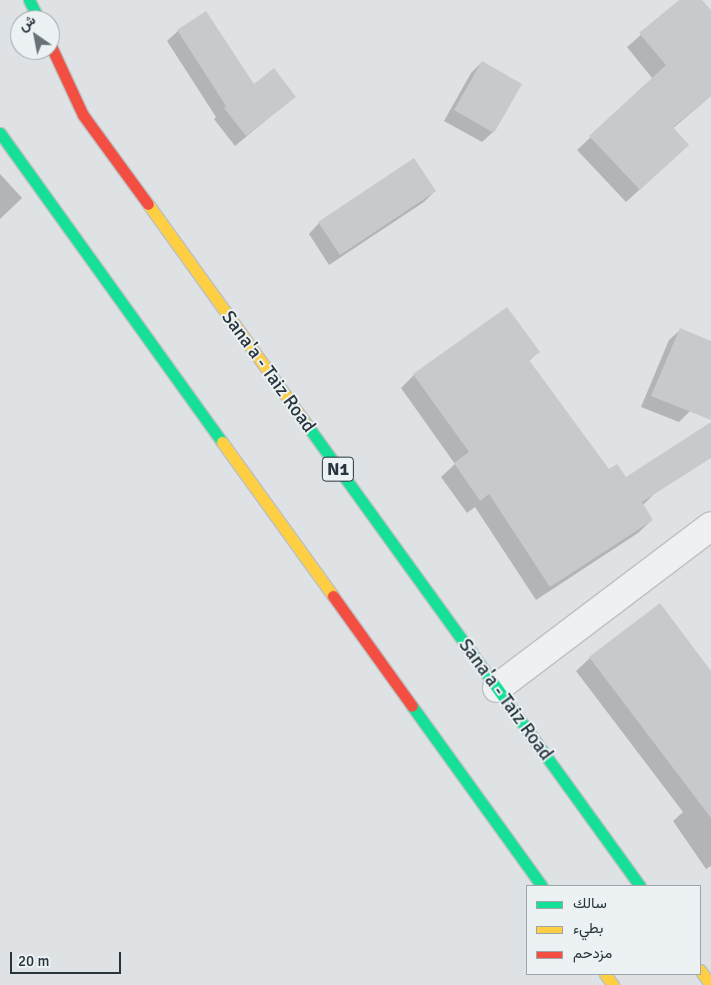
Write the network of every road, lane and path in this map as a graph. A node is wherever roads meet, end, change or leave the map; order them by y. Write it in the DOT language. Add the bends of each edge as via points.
graph roads {
  1 [pos="57,60"];
  2 [pos="0,133"];
  3 [pos="711,526"];
  4 [pos="497,688"];
  5 [pos="541,885"];
  6 [pos="639,885"];
  7 [pos="701,971"];
  8 [pos="711,985"];
  1 -- 4 [label="highway, Sana'a - Taiz Road / N1" via="83,115"];
  2 -- 5 [label="highway"];
  3 -- 4 [label="street"];
  4 -- 6 [label="highway, Sana'a - Taiz Road / N1"];
  7 -- 8 [label="highway"];
}
